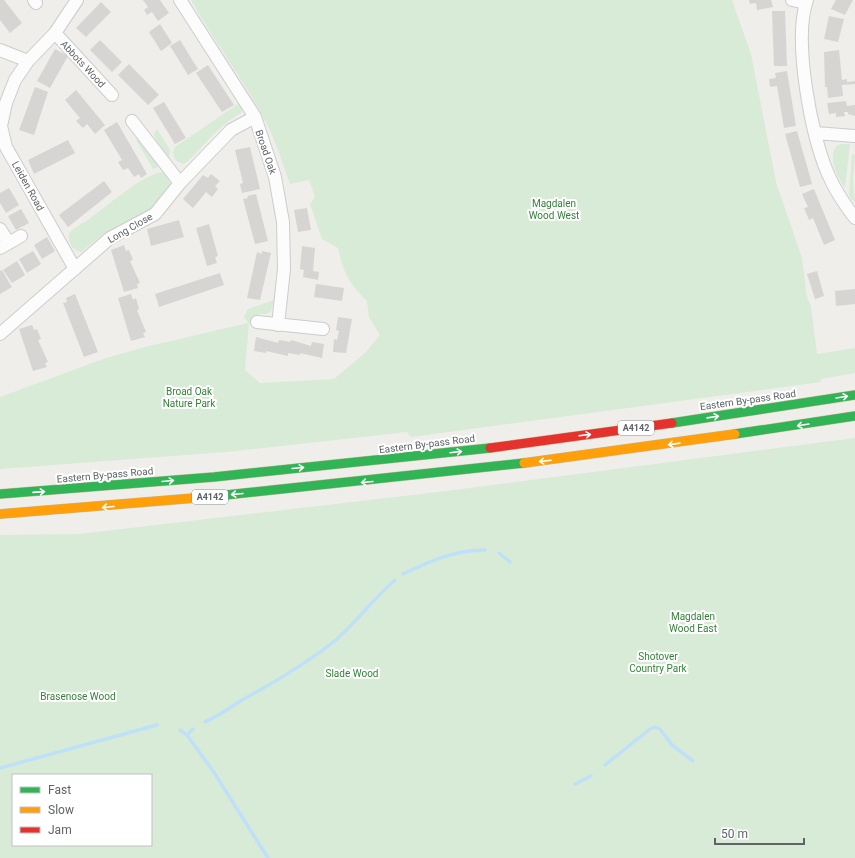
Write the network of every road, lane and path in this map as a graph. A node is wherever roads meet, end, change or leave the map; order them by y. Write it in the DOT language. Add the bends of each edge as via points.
graph roads {
  1 [pos="77,0"];
  2 [pos="180,0"];
  3 [pos="792,0"];
  4 [pos="807,1"];
  5 [pos="55,34"];
  6 [pos="0,50"];
  7 [pos="28,61"];
  8 [pos="112,95"];
  9 [pos="254,117"];
  10 [pos="132,121"];
  11 [pos="815,133"];
  12 [pos="855,136"];
  13 [pos="180,183"];
  14 [pos="855,218"];
  15 [pos="0,229"];
  16 [pos="21,236"];
  17 [pos="4,246"];
  18 [pos="75,269"];
  19 [pos="257,322"];
  20 [pos="278,325"];
  21 [pos="323,330"];
  22 [pos="0,334"];
  23 [pos="855,395"];
  24 [pos="855,416"];
  25 [pos="0,494"];
  26 [pos="0,514"];
  1 -- 5 [label="street, Leiden Road"];
  2 -- 9 [label="street, Broad Oak"];
  3 -- 4 [label="street"];
  4 -- 11 [label="street" via="803,59"];
  5 -- 7 [label="street, Leiden Road"];
  5 -- 8 [label="street, Abbots Wood"];
  6 -- 7 [label="street"];
  7 -- 18 [label="street, Leiden Road" via="15,80 6,103 2,126 6,147"];
  9 -- 13 [label="street, Long Close" via="231,130"];
  9 -- 20 [label="street, Broad Oak" via="275,177 283,222 284,269"];
  10 -- 13 [label="street"];
  11 -- 12 [label="street"];
  11 -- 14 [label="street" via="822,159 835,189"];
  13 -- 18 [label="street, Long Close" via="155,214 110,238"];
  15 -- 17 [label="street"];
  16 -- 17 [label="street"];
  18 -- 22 [label="street, Long Close"];
  19 -- 20 [label="street"];
  20 -- 21 [label="street"];
  25 -- 23 [label="highway, Eastern By-pass Road / A4142, one-way" via="102,487 417,457"];
  24 -- 26 [label="highway, A4142, one-way" via="611,453 420,477 65,511"];
}
